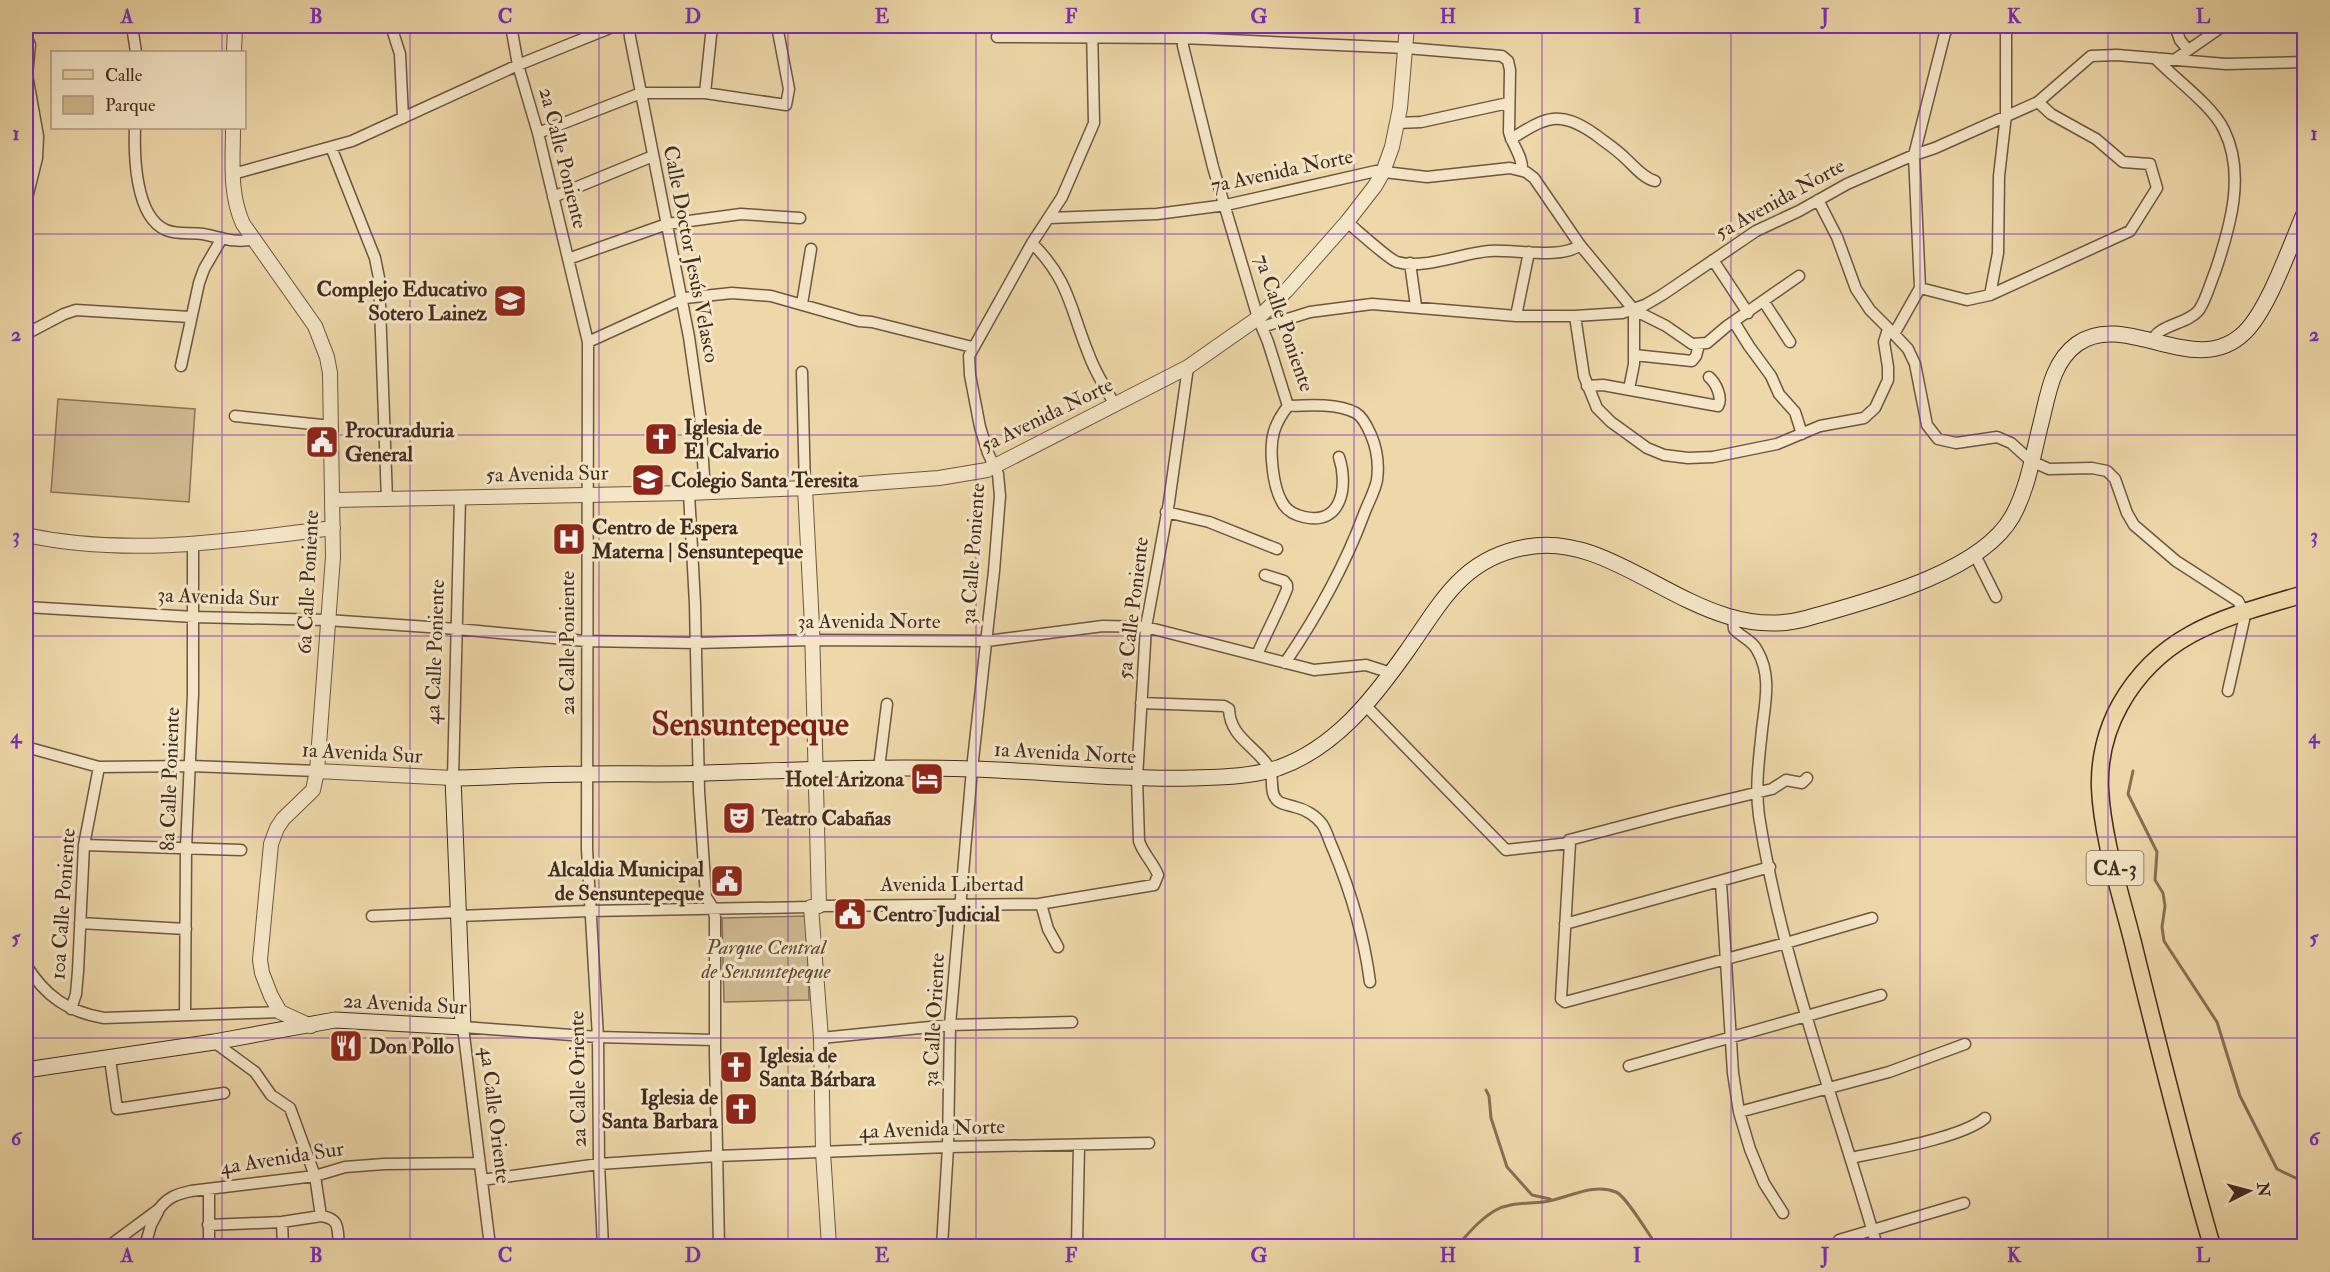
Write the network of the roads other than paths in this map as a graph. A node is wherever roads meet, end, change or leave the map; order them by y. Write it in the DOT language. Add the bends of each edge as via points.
graph roads {
  1 [pos="132,26"];
  2 [pos="235,26"];
  3 [pos="391,26"];
  4 [pos="511,26"];
  5 [pos="615,26"];
  6 [pos="629,26"];
  7 [pos="712,26"];
  8 [pos="777,26"];
  9 [pos="1092,26"];
  10 [pos="1183,26"];
  11 [pos="1407,26"];
  12 [pos="1950,26"];
  13 [pos="2006,26"];
  14 [pos="2175,26"];
  15 [pos="2223,26"];
  16 [pos="26,36"];
  17 [pos="997,37"];
  18 [pos="1093,37"];
  19 [pos="1182,38"];
  20 [pos="1406,48"];
  21 [pos="2188,50"];
  22 [pos="136,51"];
  23 [pos="234,51"];
  24 [pos="2155,58"];
  25 [pos="2178,58"];
  26 [pos="2304,62"];
  27 [pos="518,65"];
  28 [pos="641,93"];
  29 [pos="705,93"];
  30 [pos="2038,102"];
  31 [pos="1508,103"];
  32 [pos="2006,115"];
  33 [pos="403,118"];
  34 [pos="1397,123"];
  35 [pos="135,129"];
  36 [pos="233,129"];
  37 [pos="538,133"];
  38 [pos="1511,140"];
  39 [pos="331,147"];
  40 [pos="1914,155"];
  41 [pos="653,156"];
  42 [pos="1522,170"];
  43 [pos="1383,172"];
  44 [pos="233,174"];
  45 [pos="1655,181"];
  46 [pos="553,197"];
  47 [pos="1818,200"];
  48 [pos="26,202"];
  49 [pos="1226,205"];
  50 [pos="2304,214"];
  51 [pos="800,218"];
  52 [pos="1049,218"];
  53 [pos="1347,222"];
  54 [pos="667,224"];
  55 [pos="222,238"];
  56 [pos="253,239"];
  57 [pos="1032,243"];
  58 [pos="1580,245"];
  59 [pos="811,249"];
  60 [pos="1529,252"];
  61 [pos="568,259"];
  62 [pos="1713,260"];
  63 [pos="1410,263"];
  64 [pos="1799,276"];
  65 [pos="1920,288"];
  66 [pos="1990,295"];
  67 [pos="682,299"];
  68 [pos="1764,302"];
  69 [pos="802,304"];
  70 [pos="1416,306"];
  71 [pos="1634,310"];
  72 [pos="1748,313"];
  73 [pos="1516,316"];
  74 [pos="1575,316"];
  75 [pos="190,317"];
  76 [pos="1260,322"];
  77 [pos="1734,322"];
  78 [pos="1891,332"];
  79 [pos="26,334"];
  80 [pos="588,342"];
  81 [pos="1790,342"];
  82 [pos="2152,342"];
  83 [pos="1699,345"];
  84 [pos="972,347"];
  85 [pos="1634,355"];
  86 [pos="181,366"];
  87 [pos="1188,367"];
  88 [pos="802,372"];
  89 [pos="1709,377"];
  90 [pos="1587,386"];
  91 [pos="1629,389"];
  92 [pos="1115,405"];
  93 [pos="1288,406"];
  94 [pos="235,416"];
  95 [pos="332,426"];
  96 [pos="1802,434"];
  97 [pos="1339,457"];
  98 [pos="2031,461"];
  99 [pos="995,466"];
  100 [pos="805,488"];
  101 [pos="705,492"];
  102 [pos="689,493"];
  103 [pos="586,494"];
  104 [pos="460,498"];
  105 [pos="333,500"];
  106 [pos="387,500"];
  107 [pos="1167,512"];
  108 [pos="333,528"];
  109 [pos="26,535"];
  110 [pos="193,545"];
  111 [pos="1277,549"];
  112 [pos="1975,555"];
  113 [pos="1265,575"];
  114 [pos="2304,594"];
  115 [pos="1996,597"];
  116 [pos="26,607"];
  117 [pos="2244,612"];
  118 [pos="194,617"];
  119 [pos="1732,618"];
  120 [pos="327,620"];
  121 [pos="1146,627"];
  122 [pos="457,629"];
  123 [pos="812,640"];
  124 [pos="586,641"];
  125 [pos="987,641"];
  126 [pos="696,644"];
  127 [pos="1257,655"];
  128 [pos="1286,663"];
  129 [pos="1391,673"];
  130 [pos="2228,691"];
  131 [pos="1141,703"];
  132 [pos="887,704"];
  133 [pos="1365,705"];
  134 [pos="26,747"];
  135 [pos="99,766"];
  136 [pos="191,766"];
  137 [pos="879,768"];
  138 [pos="815,769"];
  139 [pos="972,769"];
  140 [pos="1271,770"];
  141 [pos="317,771"];
  142 [pos="588,774"];
  143 [pos="699,774"];
  144 [pos="453,778"];
  145 [pos="1137,778"];
  146 [pos="1807,778"];
  147 [pos="1757,793"];
  148 [pos="1570,843"];
  149 [pos="84,845"];
  150 [pos="186,848"];
  151 [pos="241,850"];
  152 [pos="1770,867"];
  153 [pos="1721,882"];
  154 [pos="1154,885"];
  155 [pos="960,904"];
  156 [pos="1041,904"];
  157 [pos="815,907"];
  158 [pos="713,908"];
  159 [pos="589,911"];
  160 [pos="459,914"];
  161 [pos="372,916"];
  162 [pos="1872,918"];
  163 [pos="80,923"];
  164 [pos="1565,924"];
  165 [pos="186,929"];
  166 [pos="1786,943"];
  167 [pos="1058,947"];
  168 [pos="1725,959"];
  169 [pos="26,965"];
  170 [pos="1370,982"];
  171 [pos="1881,995"];
  172 [pos="70,1009"];
  173 [pos="280,1012"];
  174 [pos="1806,1014"];
  175 [pos="185,1015"];
  176 [pos="1072,1022"];
  177 [pos="950,1025"];
  178 [pos="311,1026"];
  179 [pos="463,1027"];
  180 [pos="1730,1036"];
  181 [pos="598,1037"];
  182 [pos="821,1038"];
  183 [pos="714,1040"];
  184 [pos="214,1042"];
  185 [pos="1965,1044"];
  186 [pos="110,1059"];
  187 [pos="1629,1066"];
  188 [pos="26,1070"];
  189 [pos="1827,1087"];
  190 [pos="224,1093"];
  191 [pos="1739,1112"];
  192 [pos="1984,1118"];
  193 [pos="1149,1143"];
  194 [pos="1079,1145"];
  195 [pos="948,1147"];
  196 [pos="823,1152"];
  197 [pos="717,1156"];
  198 [pos="1851,1158"];
  199 [pos="480,1163"];
  200 [pos="599,1164"];
  201 [pos="315,1176"];
  202 [pos="482,1180"];
  203 [pos="208,1190"];
  204 [pos="1964,1203"];
  205 [pos="159,1209"];
  206 [pos="1783,1213"];
  207 [pos="321,1216"];
  208 [pos="282,1222"];
  209 [pos="208,1225"];
  210 [pos="1872,1230"];
  211 [pos="1839,1240"];
  212 [pos="109,1246"];
  213 [pos="145,1246"];
  214 [pos="209,1246"];
  215 [pos="283,1246"];
  216 [pos="339,1246"];
  217 [pos="490,1246"];
  218 [pos="603,1246"];
  219 [pos="719,1246"];
  220 [pos="829,1246"];
  221 [pos="942,1246"];
  222 [pos="1077,1246"];
  223 [pos="1877,1246"];
  224 [pos="2212,1246"];
  1 -- 22 [label="street"];
  2 -- 23 [label="street"];
  3 -- 33 [label="street" via="400,54"];
  4 -- 27 [label="street, 2a Calle Poniente"];
  5 -- 27 [label="street"];
  6 -- 28 [label="street, Calle Doctor Jesús Velasco"];
  7 -- 29 [label="street"];
  8 -- 29 [label="street" via="789,89 786,105"];
  9 -- 18 [label="street, 3a Calle Poniente"];
  10 -- 19 [label="street, 7a Calle Poniente"];
  11 -- 20 [label="street"];
  12 -- 40 [label="street"];
  13 -- 32 [label="street"];
  14 -- 21 [label="street"];
  15 -- 21 [label="street"];
  16 -- 48 [label="street" via="30,54 27,75 38,136"];
  17 -- 18 [label="street"];
  18 -- 19 [label="street"];
  18 -- 52 [label="street, 3a Calle Poniente" via="1094,123"];
  19 -- 20 [label="street"];
  19 -- 49 [label="street, 7a Calle Poniente"];
  20 -- 31 [label="street" via="1506,58 1510,70"];
  20 -- 34 [label="street"];
  21 -- 25 [label="street"];
  24 -- 25 [label="street, 5a Avenida Norte"];
  24 -- 30 [label="street, 5a Avenida Norte" via="2091,56"];
  24 -- 82 [label="street" via="2211,111 2224,130 2232,156 2235,189 2229,231 2200,309 2185,321 2159,332"];
  25 -- 26 [label="street, 5a Avenida Norte" via="2226,64"];
  27 -- 33 [label="street"];
  27 -- 37 [label="street, 2a Calle Poniente"];
  28 -- 29 [label="street"];
  28 -- 37 [label="street"];
  28 -- 41 [label="street, Calle Doctor Jesús Velasco"];
  30 -- 32 [label="street, 5a Avenida Norte"];
  30 -- 66 [label="street" via="2051,114 2096,139 2123,162 2150,164 2157,188 2130,231"];
  31 -- 34 [label="street" via="1420,122"];
  31 -- 38 [label="street"];
  32 -- 40 [label="street, 5a Avenida Norte"];
  32 -- 66 [label="street" via="1999,176 1998,253"];
  33 -- 39 [label="street"];
  34 -- 43 [label="street"];
  35 -- 55 [label="street" via="136,172 155,222 168,231"];
  36 -- 44 [label="street, 6a Calle Poniente"];
  37 -- 46 [label="street, 2a Calle Poniente"];
  38 -- 42 [label="street"];
  38 -- 45 [label="street" via="1545,121 1572,120"];
  39 -- 44 [label="street"];
  39 -- 106 [label="street" via="375,258 379,278"];
  40 -- 47 [label="street, 5a Avenida Norte"];
  40 -- 65 [label="street"];
  41 -- 46 [label="street"];
  41 -- 54 [label="street, Calle Doctor Jesús Velasco"];
  42 -- 43 [label="street, 7a Avenida Norte" via="1501,168 1427,177"];
  42 -- 58 [label="street" via="1534,178"];
  43 -- 49 [label="street, 7a Avenida Norte" via="1368,172"];
  43 -- 53 [label="street"];
  44 -- 56 [label="street, 6a Calle Poniente" via="237,212"];
  46 -- 61 [label="street, 2a Calle Poniente"];
  47 -- 62 [label="street, 5a Avenida Norte" via="1756,231"];
  47 -- 78 [label="street" via="1859,295"];
  49 -- 52 [label="street, 7a Avenida Norte" via="1157,214"];
  49 -- 76 [label="street, 7a Calle Poniente"];
  50 -- 82 [label="main road, 1a Avenida Norte" via="2259,312 2239,337 2225,346 2207,350"];
  51 -- 54 [label="street" via="741,214"];
  52 -- 57 [label="street, 3a Calle Poniente"];
  53 -- 63 [label="street" via="1394,261"];
  53 -- 76 [label="street"];
  54 -- 61 [label="street"];
  54 -- 67 [label="street, Calle Doctor Jesús Velasco"];
  55 -- 56 [label="street"];
  55 -- 75 [label="street" via="204,269"];
  56 -- 95 [label="street, 6a Calle Poniente" via="315,326 330,373"];
  57 -- 84 [label="street, 3a Calle Poniente"];
  57 -- 92 [label="street" via="1064,285 1089,356"];
  58 -- 60 [label="street" via="1568,251"];
  58 -- 71 [label="street"];
  59 -- 69 [label="street"];
  60 -- 63 [label="street" via="1487,251"];
  60 -- 73 [label="street"];
  61 -- 80 [label="street, 2a Calle Poniente"];
  62 -- 71 [label="street, 5a Avenida Norte"];
  62 -- 72 [label="street"];
  63 -- 70 [label="street"];
  64 -- 68 [label="street"];
  65 -- 66 [label="street" via="1967,300"];
  65 -- 78 [label="street"];
  67 -- 69 [label="street" via="732,293 771,296"];
  67 -- 80 [label="street"];
  67 -- 101 [label="street, Calle Doctor Jesús Velasco" via="700,414"];
  68 -- 72 [label="street"];
  68 -- 81 [label="street"];
  69 -- 84 [label="street"];
  70 -- 73 [label="street, 5a Avenida Norte"];
  70 -- 76 [label="street, 5a Avenida Norte" via="1352,305"];
  71 -- 74 [label="street, 5a Avenida Norte"];
  71 -- 83 [label="street"];
  71 -- 85 [label="street"];
  72 -- 77 [label="street"];
  73 -- 74 [label="street, 5a Avenida Norte"];
  74 -- 90 [label="street"];
  75 -- 79 [label="street" via="76,310"];
  75 -- 86 [label="street"];
  76 -- 87 [label="street, 5a Avenida Norte"];
  76 -- 93 [label="street, 7a Calle Poniente"];
  77 -- 83 [label="street"];
  77 -- 96 [label="street" via="1779,394 1795,412"];
  78 -- 96 [label="street" via="1884,347 1888,380 1875,408 1864,418 1820,426"];
  78 -- 98 [label="street" via="1916,364 1922,410 1933,434 1943,442 1956,443 1997,437 2011,443"];
  80 -- 103 [label="street, 2a Calle Poniente"];
  82 -- 98 [label="main road, 1a Avenida Norte" via="2103,335 2084,340 2071,350 2052,382"];
  83 -- 85 [label="street" via="1692,361"];
  84 -- 99 [label="street, 3a Calle Poniente" via="968,365 974,400"];
  85 -- 91 [label="street"];
  87 -- 92 [label="street, 5a Avenida Norte"];
  87 -- 107 [label="street, 5a Calle Poniente"];
  88 -- 100 [label="street"];
  89 -- 91 [label="street" via="1720,396 1718,406"];
  90 -- 91 [label="street"];
  90 -- 96 [label="street" via="1597,408 1611,422 1647,448 1670,457 1713,457 1777,444"];
  92 -- 99 [label="street, 5a Avenida Norte"];
  93 -- 97 [label="street" via="1274,427 1271,440 1277,492 1289,510 1309,518 1322,518 1334,510 1344,486"];
  93 -- 128 [label="street, 7a Calle Poniente" via="1340,408 1358,413 1370,434 1378,463 1376,482 1357,535 1317,616"];
  94 -- 95 [label="street"];
  95 -- 105 [label="street, 6a Calle Poniente"];
  98 -- 112 [label="main road, 1a Avenida Norte" via="2007,525"];
  98 -- 117 [label="street" via="2049,469 2092,468 2111,473 2130,519 2140,531 2180,565 2238,601"];
  99 -- 100 [label="street, 5a Avenida Norte" via="939,478"];
  99 -- 125 [label="street, 3a Calle Poniente" via="1000,496"];
  100 -- 101 [label="street, 5a Avenida Norte"];
  100 -- 123 [label="street"];
  101 -- 102 [label="street, 5a Avenida Norte"];
  102 -- 103 [label="street, 5a Avenida Sur"];
  102 -- 126 [label="street"];
  103 -- 104 [label="street, 5a Avenida Sur"];
  103 -- 124 [label="street, 2a Calle Poniente"];
  104 -- 106 [label="street, 5a Avenida Sur"];
  104 -- 122 [label="street, 4a Calle Poniente"];
  105 -- 106 [label="street, 5a Avenida Sur"];
  105 -- 108 [label="street, 6a Calle Poniente"];
  107 -- 111 [label="street" via="1209,522"];
  107 -- 121 [label="street, 5a Calle Poniente"];
  108 -- 110 [label="street"];
  108 -- 120 [label="street, 6a Calle Poniente"];
  109 -- 110 [label="street" via="87,544"];
  110 -- 118 [label="street, 8a Calle Poniente"];
  112 -- 115 [label="street"];
  112 -- 119 [label="main road, 1a Avenida Norte" via="1926,579 1801,620 1767,624"];
  113 -- 127 [label="street" via="1284,581 1287,589"];
  114 -- 117 [label="main road, CA-3"];
  116 -- 118 [label="street, 3a Avenida Sur"];
  117 -- 130 [label="street"];
  117 -- 224 [label="main road, CA-3" via="2184,637 2145,671 2114,717 2100,775 2108,841"];
  118 -- 120 [label="street, 3a Avenida Sur"];
  118 -- 136 [label="street, 8a Calle Poniente"];
  119 -- 129 [label="main road, 1a Avenida Norte" via="1589,554 1555,546 1527,547 1487,560 1460,578"];
  119 -- 147 [label="street" via="1734,629 1758,651 1765,671"];
  120 -- 122 [label="street, 3a Avenida Sur"];
  120 -- 141 [label="street, 6a Calle Poniente"];
  121 -- 125 [label="street, 3a Avenida Norte" via="1103,626"];
  121 -- 127 [label="street, 3a Avenida Norte"];
  121 -- 131 [label="street, 5a Calle Poniente"];
  122 -- 124 [label="street, 3a Avenida Sur"];
  122 -- 144 [label="street, 4a Calle Poniente"];
  123 -- 125 [label="street, 3a Avenida Norte"];
  123 -- 126 [label="street, 3a Avenida Norte"];
  123 -- 138 [label="street"];
  124 -- 126 [label="street, 3a Avenida Sur"];
  124 -- 142 [label="street, 2a Calle Poniente"];
  125 -- 139 [label="street, 3a Calle Poniente"];
  126 -- 143 [label="street"];
  127 -- 128 [label="street, 3a Avenida Norte"];
  128 -- 129 [label="street" via="1314,670 1366,665"];
  129 -- 133 [label="main road, 1a Avenida Norte"];
  131 -- 140 [label="street" via="1224,706 1229,709 1233,729"];
  131 -- 145 [label="street, 5a Calle Poniente"];
  132 -- 137 [label="street"];
  133 -- 140 [label="main road, 1a Avenida Norte" via="1310,754"];
  133 -- 148 [label="street" via="1506,850"];
  134 -- 135 [label="street, 1a Avenida Sur"];
  135 -- 136 [label="street, 1a Avenida Sur"];
  135 -- 149 [label="street, 10a Calle Poniente"];
  136 -- 141 [label="street, 1a Avenida Sur"];
  136 -- 150 [label="street, 8a Calle Poniente"];
  137 -- 138 [label="main road, 1a Avenida Norte"];
  137 -- 139 [label="main road, 1a Avenida Norte"];
  138 -- 143 [label="main road, 1a Avenida Norte"];
  138 -- 157 [label="street"];
  139 -- 145 [label="main road, 1a Avenida Norte"];
  139 -- 155 [label="street, 3a Calle Poniente"];
  140 -- 145 [label="main road, 1a Avenida Norte" via="1244,776"];
  140 -- 170 [label="street" via="1276,801 1299,807 1322,824 1360,926"];
  141 -- 144 [label="street, 1a Avenida Sur"];
  141 -- 173 [label="street, 6a Calle Poniente" via="313,790 283,819 271,844 260,960 266,984"];
  142 -- 143 [label="main road, 1a Avenida Sur"];
  142 -- 144 [label="main road, 1a Avenida Sur"];
  142 -- 159 [label="street, 2a Calle Poniente"];
  143 -- 158 [label="street" via="706,897"];
  144 -- 160 [label="main road, 4a Calle Poniente"];
  145 -- 154 [label="street, 5a Calle Poniente" via="1139,840 1158,875"];
  146 -- 147 [label="street" via="1802,783 1786,780"];
  147 -- 148 [label="street" via="1569,840"];
  147 -- 152 [label="street"];
  148 -- 164 [label="street"];
  149 -- 150 [label="street"];
  149 -- 163 [label="street, 10a Calle Poniente"];
  150 -- 151 [label="street"];
  150 -- 165 [label="street, 8a Calle Poniente"];
  152 -- 153 [label="street"];
  152 -- 166 [label="street"];
  153 -- 164 [label="street"];
  153 -- 168 [label="street"];
  154 -- 156 [label="street, Avenida Libertad"];
  155 -- 156 [label="street, Avenida Libertad"];
  155 -- 157 [label="street, Avenida Libertad"];
  155 -- 177 [label="street, 3a Calle Oriente"];
  156 -- 167 [label="street"];
  157 -- 158 [label="street, Avenida Libertad"];
  157 -- 182 [label="street"];
  158 -- 159 [label="street, Avenida Libertad"];
  158 -- 183 [label="street"];
  159 -- 160 [label="street, Avenida Libertad"];
  159 -- 181 [label="street, 2a Calle Oriente"];
  160 -- 161 [label="street, Avenida Libertad"];
  160 -- 179 [label="main road, 4a Calle Oriente"];
  162 -- 166 [label="street"];
  163 -- 165 [label="street"];
  163 -- 172 [label="street, 10a Calle Poniente" via="76,994"];
  164 -- 168 [label="street" via="1561,999 1565,1002"];
  165 -- 175 [label="street, 8a Calle Poniente"];
  166 -- 168 [label="street"];
  166 -- 174 [label="street"];
  168 -- 180 [label="street"];
  169 -- 172 [label="street" via="52,997"];
  171 -- 174 [label="street"];
  172 -- 175 [label="street" via="104,1018"];
  173 -- 175 [label="street"];
  173 -- 178 [label="street"];
  174 -- 180 [label="street"];
  174 -- 189 [label="street"];
  176 -- 177 [label="street"];
  177 -- 182 [label="street"];
  177 -- 195 [label="street, 3a Calle Oriente"];
  178 -- 179 [label="main road, 2a Avenida Sur" via="335,1020"];
  178 -- 184 [label="main road, 2a Avenida Sur"];
  179 -- 181 [label="street, 2a Avenida Sur"];
  179 -- 199 [label="street, 4a Calle Oriente"];
  180 -- 187 [label="street"];
  180 -- 191 [label="street"];
  181 -- 183 [label="street, 2a Avenida Sur"];
  181 -- 200 [label="street, 2a Calle Oriente"];
  182 -- 196 [label="street"];
  183 -- 197 [label="street"];
  184 -- 186 [label="main road, 2a Avenida Sur"];
  184 -- 201 [label="street" via="255,1072 271,1095 290,1108"];
  185 -- 189 [label="street" via="1889,1072"];
  186 -- 188 [label="main road, 2a Avenida Sur"];
  186 -- 190 [label="street" via="117,1109"];
  189 -- 191 [label="street"];
  189 -- 198 [label="street"];
  191 -- 206 [label="street" via="1764,1183"];
  192 -- 198 [label="street" via="1978,1124 1928,1140"];
  193 -- 194 [label="street, 4a Avenida Norte"];
  194 -- 195 [label="street, 4a Avenida Norte"];
  194 -- 222 [label="street"];
  195 -- 196 [label="street, 4a Avenida Norte"];
  195 -- 221 [label="street, 3a Calle Oriente"];
  196 -- 197 [label="street, 4a Avenida Norte"];
  196 -- 220 [label="street"];
  197 -- 200 [label="street"];
  197 -- 219 [label="street"];
  198 -- 210 [label="street"];
  199 -- 201 [label="street, 4a Avenida Sur" via="355,1167"];
  199 -- 202 [label="street, 4a Calle Oriente"];
  200 -- 202 [label="street"];
  200 -- 218 [label="street, 2a Calle Oriente"];
  201 -- 203 [label="street, 4a Avenida Sur"];
  201 -- 207 [label="street"];
  202 -- 217 [label="street, 4a Calle Oriente"];
  203 -- 205 [label="street, 4a Avenida Sur" via="175,1194"];
  203 -- 209 [label="street"];
  204 -- 210 [label="street"];
  205 -- 212 [label="street, 4a Avenida Sur"];
  205 -- 213 [label="street"];
  207 -- 208 [label="street"];
  207 -- 216 [label="street" via="332,1218 337,1224"];
  208 -- 209 [label="street"];
  208 -- 215 [label="street"];
  209 -- 214 [label="street"];
  210 -- 211 [label="street"];
  210 -- 223 [label="street"];
}
